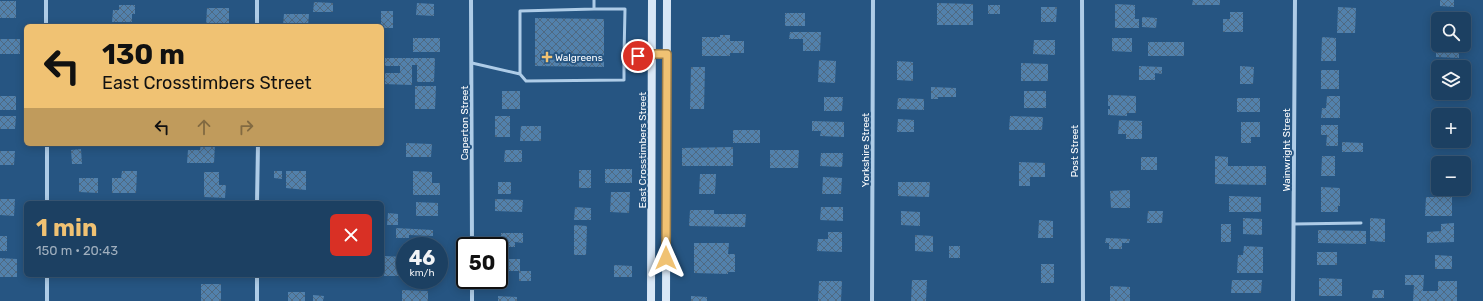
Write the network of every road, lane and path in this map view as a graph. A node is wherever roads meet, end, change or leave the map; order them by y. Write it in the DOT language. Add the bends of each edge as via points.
graph roads {
  1 [pos="46,0"];
  2 [pos="257,0"];
  3 [pos="471,0"];
  4 [pos="594,0"];
  5 [pos="652,0"];
  6 [pos="667,0"];
  7 [pos="873,0"];
  8 [pos="1082,0"];
  9 [pos="1295,0"];
  10 [pos="594,9"];
  11 [pos="46,24"];
  12 [pos="257,24"];
  13 [pos="667,54"];
  14 [pos="652,55"];
  15 [pos="624,56"];
  16 [pos="472,63"];
  17 [pos="520,74"];
  18 [pos="47,146"];
  19 [pos="258,146"];
  20 [pos="47,201"];
  21 [pos="258,201"];
  22 [pos="1361,223"];
  23 [pos="1294,224"];
  24 [pos="472,237"];
  25 [pos="651,257"];
  26 [pos="666,258"];
  27 [pos="47,277"];
  28 [pos="257,277"];
  29 [pos="472,289"];
  30 [pos="47,301"];
  31 [pos="257,301"];
  32 [pos="472,301"];
  33 [pos="651,301"];
  34 [pos="666,301"];
  35 [pos="872,301"];
  36 [pos="1083,301"];
  37 [pos="1294,301"];
  1 -- 11 [label="street"];
  2 -- 12 [label="street"];
  3 -- 16 [label="street, Caperton Street"];
  4 -- 10 [label="lane"];
  5 -- 14 [label="main road, East Crosstimbers Street"];
  6 -- 13 [label="main road"];
  7 -- 35 [label="street, Yorkshire Street"];
  8 -- 36 [label="street, Post Street"];
  9 -- 23 [label="street, Wainwright Street"];
  10 -- 15 [label="lane" via="625,9"];
  10 -- 17 [label="lane" via="520,11"];
  13 -- 14 [label="main road"];
  13 -- 26 [label="main road"];
  14 -- 15 [label="lane"];
  14 -- 25 [label="main road, East Crosstimbers Street"];
  15 -- 17 [label="lane" via="624,80 526,81"];
  16 -- 17 [label="lane"];
  16 -- 24 [label="street, Caperton Street"];
  18 -- 20 [label="street"];
  19 -- 21 [label="street"];
  22 -- 23 [label="lane"];
  23 -- 37 [label="street, Wainwright Street"];
  25 -- 26 [label="main road"];
  25 -- 33 [label="main road, East Crosstimbers Street"];
  26 -- 34 [label="main road"];
  27 -- 30 [label="street"];
  28 -- 31 [label="street"];
  29 -- 32 [label="street"];
}
